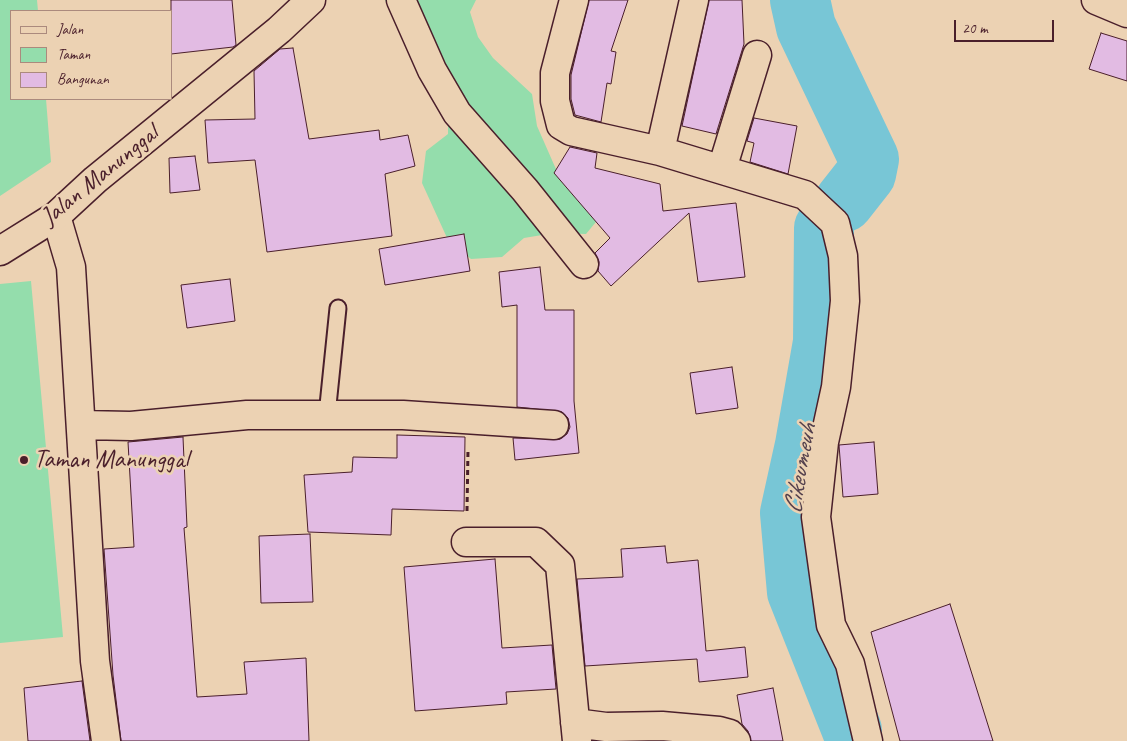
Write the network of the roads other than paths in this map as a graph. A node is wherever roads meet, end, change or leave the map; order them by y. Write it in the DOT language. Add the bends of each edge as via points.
graph roads {
  1 [pos="401,0"];
  2 [pos="574,0"];
  3 [pos="694,0"];
  4 [pos="1096,0"];
  5 [pos="303,4"];
  6 [pos="1127,13"];
  7 [pos="757,55"];
  8 [pos="660,151"];
  9 [pos="722,169"];
  10 [pos="56,216"];
  11 [pos="0,251"];
  12 [pos="584,264"];
  13 [pos="338,308"];
  14 [pos="327,415"];
  15 [pos="82,425"];
  16 [pos="554,426"];
  17 [pos="466,542"];
  18 [pos="576,732"];
  19 [pos="106,741"];
  20 [pos="736,741"];
  21 [pos="868,741"];
  1 -- 12 [label="street" via="432,70 457,113"];
  2 -- 8 [label="street" via="555,73 555,101 561,125 571,131"];
  3 -- 8 [label="street"];
  4 -- 6 [label="street"];
  5 -- 10 [label="street, Jalan Manunggal"];
  7 -- 9 [label="street"];
  8 -- 9 [label="street"];
  9 -- 21 [label="street" via="805,195 835,223 843,256 845,301 836,387 824,442 816,517 831,625 850,664"];
  10 -- 11 [label="street, Jalan Manunggal"];
  10 -- 15 [label="street" via="71,267"];
  13 -- 14 [label="lane"];
  14 -- 15 [label="street" via="247,415 131,426"];
  14 -- 16 [label="street" via="469,418"];
  15 -- 19 [label="street" via="95,661"];
  17 -- 18 [label="street" via="536,542 560,565"];
  18 -- 20 [label="street" via="606,727 662,726 719,731 730,734"];
}
